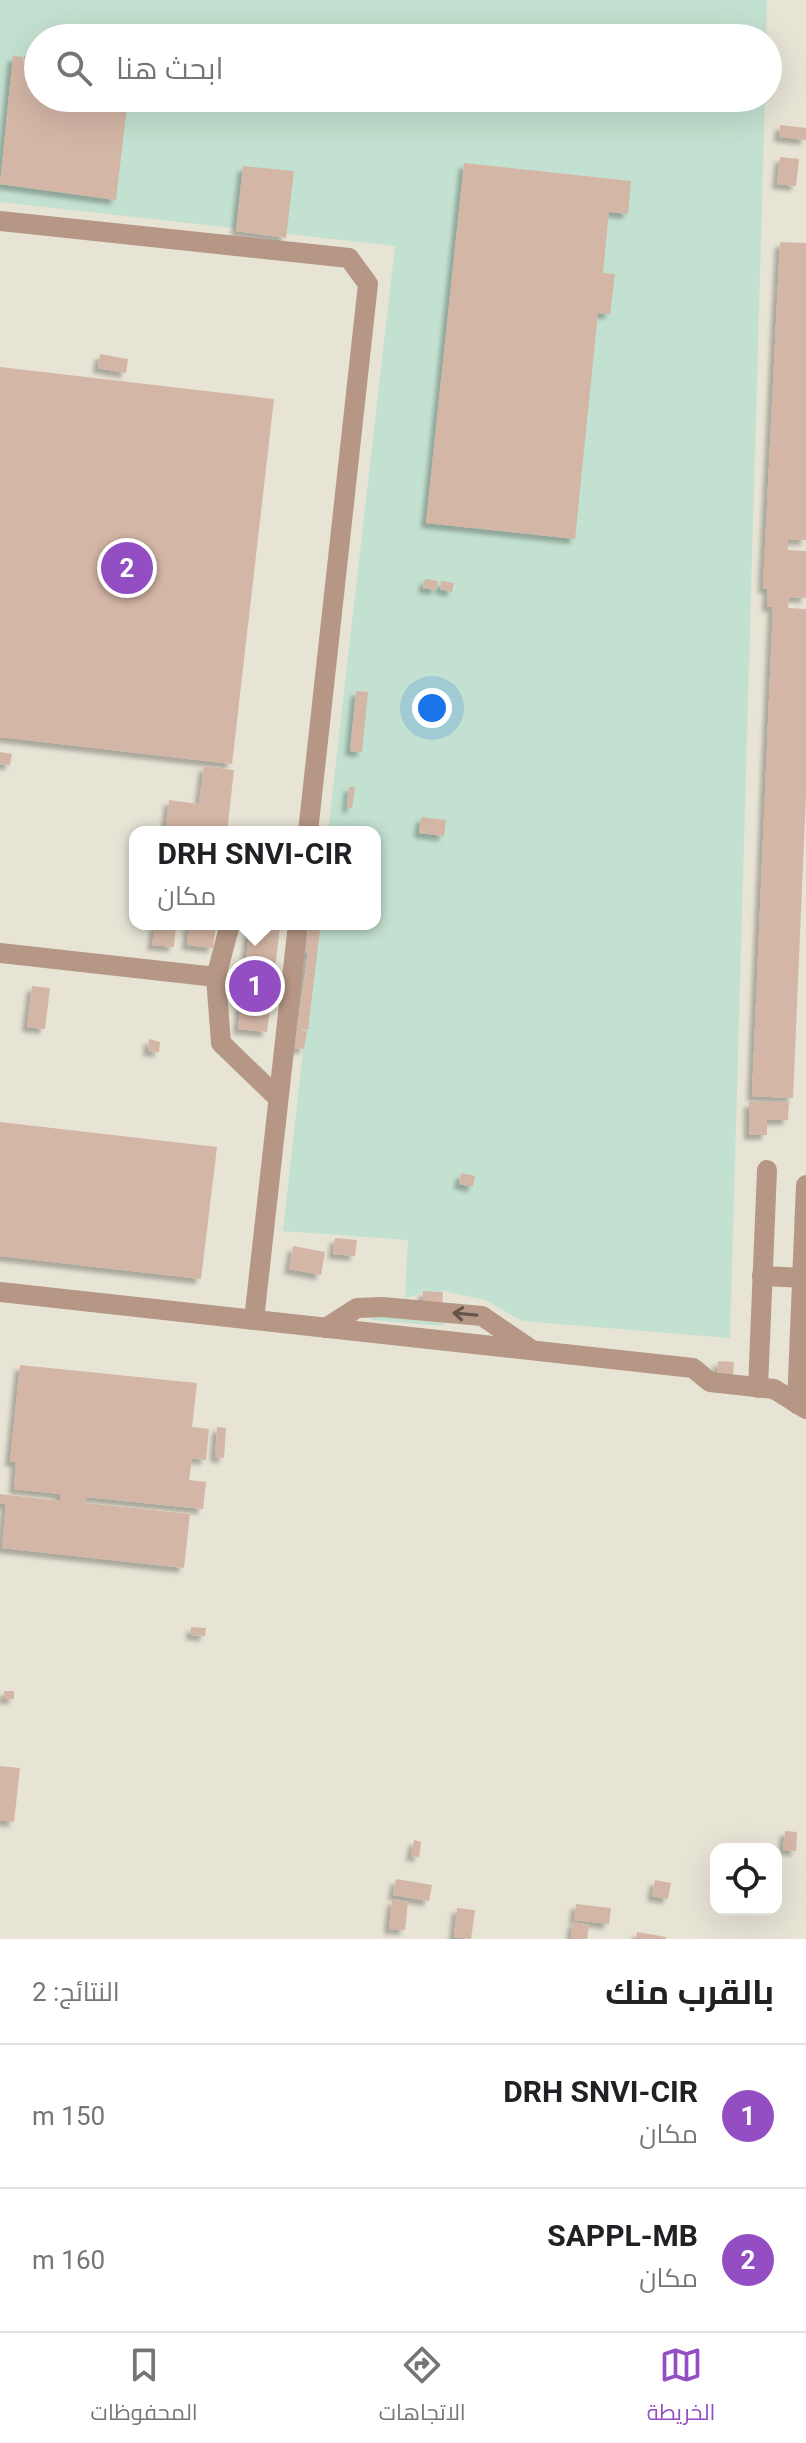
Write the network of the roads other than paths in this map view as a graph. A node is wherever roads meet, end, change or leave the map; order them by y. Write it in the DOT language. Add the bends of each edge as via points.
graph roads {
  1 [pos="0,221"];
  2 [pos="309,826"];
  3 [pos="228,930"];
  4 [pos="297,930"];
  5 [pos="0,953"];
  6 [pos="216,977"];
  7 [pos="278,1098"];
  8 [pos="767,1170"];
  9 [pos="806,1185"];
  10 [pos="762,1276"];
  11 [pos="804,1278"];
  12 [pos="0,1292"];
  13 [pos="254,1320"];
  14 [pos="326,1328"];
  15 [pos="532,1351"];
  16 [pos="758,1388"];
  17 [pos="802,1406"];
  1 -- 2 [label="lane" via="349,258 368,284"];
  3 -- 6 [label="lane"];
  4 -- 7 [label="lane"];
  5 -- 6 [label="lane"];
  6 -- 7 [label="lane" via="221,1043"];
  7 -- 13 [label="lane"];
  8 -- 10 [label="lane"];
  9 -- 11 [label="lane"];
  10 -- 11 [label="lane"];
  10 -- 16 [label="lane"];
  11 -- 17 [label="lane"];
  12 -- 13 [label="lane"];
  13 -- 14 [label="lane"];
  14 -- 15 [label="lane"];
  15 -- 14 [label="lane, one-way" via="482,1316 357,1308"];
  15 -- 16 [label="lane" via="693,1368 710,1382"];
  16 -- 17 [label="lane" via="774,1389"];
}
